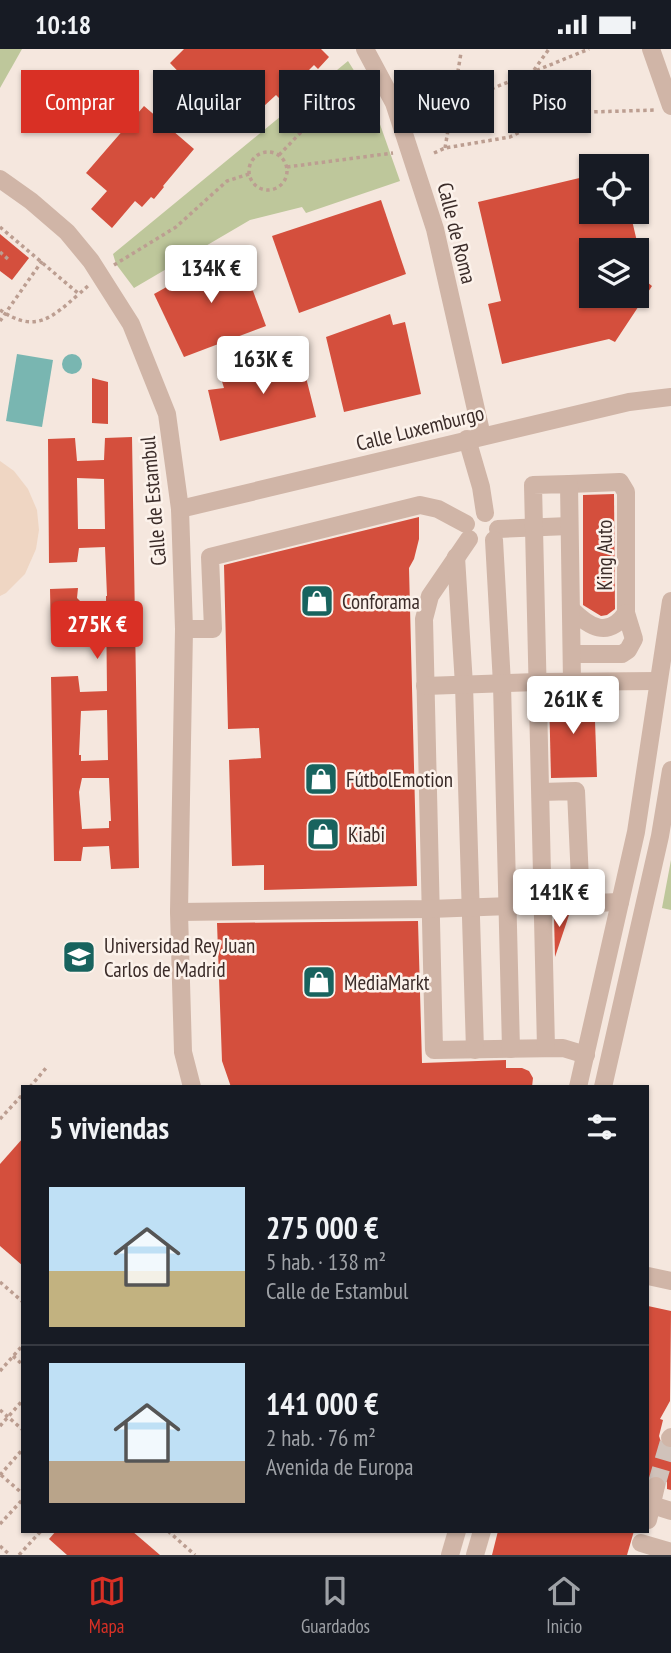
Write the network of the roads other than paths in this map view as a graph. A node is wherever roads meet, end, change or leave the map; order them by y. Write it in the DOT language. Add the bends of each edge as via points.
graph roads {
  1 [pos="651,49"];
  2 [pos="370,57"];
  3 [pos="664,108"];
  4 [pos="0,179"];
  5 [pos="671,397"];
  6 [pos="475,438"];
  7 [pos="569,484"];
  8 [pos="180,509"];
  9 [pos="485,513"];
  10 [pos="569,526"];
  11 [pos="533,527"];
  12 [pos="456,557"];
  13 [pos="671,600"];
  14 [pos="570,609"];
  15 [pos="626,613"];
  16 [pos="184,629"];
  17 [pos="572,654"];
  18 [pos="658,681"];
  19 [pos="537,682"];
  20 [pos="572,682"];
  21 [pos="502,684"];
  22 [pos="464,685"];
  23 [pos="425,686"];
  24 [pos="671,770"];
  25 [pos="541,792"];
  26 [pos="620,902"];
  27 [pos="581,903"];
  28 [pos="544,905"];
  29 [pos="507,906"];
  30 [pos="470,908"];
  31 [pos="430,909"];
  32 [pos="179,912"];
  33 [pos="546,1048"];
  34 [pos="511,1049"];
  35 [pos="475,1050"];
  36 [pos="586,1055"];
  37 [pos="191,1085"];
  38 [pos="578,1085"];
  39 [pos="603,1085"];
  40 [pos="649,1276"];
  41 [pos="671,1281"];
  42 [pos="656,1486"];
  43 [pos="671,1511"];
  44 [pos="650,1513"];
  45 [pos="456,1533"];
  46 [pos="481,1533"];
  47 [pos="641,1543"];
  48 [pos="671,1552"];
  49 [pos="450,1555"];
  50 [pos="475,1555"];
  1 -- 3 [label="street"];
  2 -- 6 [label="street, Calle de Roma" via="394,103 435,229"];
  4 -- 8 [label="street, Calle de Estambul" via="67,232 131,324 167,414"];
  5 -- 6 [label="street, Calle Luxemburgo" via="629,402"];
  6 -- 8 [label="street, Calle Luxemburgo"];
  6 -- 9 [label="street, Calle de Roma"];
  7 -- 10 [label="street"];
  7 -- 11 [label="street" via="533,485"];
  7 -- 15 [label="street, King Auto" via="620,482 626,492"];
  8 -- 16 [label="street, Calle de Estambul"];
  10 -- 11 [label="street"];
  10 -- 14 [label="street"];
  11 -- 19 [label="street"];
  11 -- 21 [label="street" via="496,534"];
  12 -- 16 [label="street" via="468,531 438,509 420,505 210,557 214,629"];
  12 -- 22 [label="street"];
  12 -- 23 [label="street" via="430,596 424,619"];
  13 -- 18 [label="street"];
  14 -- 15 [label="street, King Auto" via="586,624 605,629 620,622"];
  14 -- 17 [label="street"];
  15 -- 17 [label="street" via="634,639 628,650 622,654"];
  16 -- 32 [label="street, Calle de Estambul"];
  17 -- 20 [label="street"];
  18 -- 20 [label="street"];
  18 -- 26 [label="street" via="636,832"];
  19 -- 20 [label="street"];
  19 -- 21 [label="street"];
  19 -- 25 [label="street"];
  21 -- 22 [label="street"];
  21 -- 29 [label="street"];
  22 -- 23 [label="street"];
  22 -- 30 [label="street"];
  23 -- 31 [label="street"];
  24 -- 39 [label="street"];
  25 -- 27 [label="street" via="576,791"];
  25 -- 28 [label="street"];
  26 -- 27 [label="street"];
  26 -- 36 [label="street"];
  27 -- 28 [label="street"];
  28 -- 29 [label="street"];
  28 -- 33 [label="street"];
  29 -- 30 [label="street"];
  29 -- 34 [label="street"];
  30 -- 31 [label="street"];
  30 -- 35 [label="street"];
  31 -- 32 [label="street"];
  31 -- 35 [label="street" via="434,1051"];
  32 -- 37 [label="street, Calle de Estambul" via="183,1052"];
  33 -- 34 [label="street"];
  33 -- 36 [label="street" via="567,1048"];
  34 -- 35 [label="street"];
  36 -- 38 [label="street"];
  40 -- 41 [label="street"];
  42 -- 44 [label="street"];
  43 -- 44 [label="street"];
  45 -- 49 [label="street"];
  46 -- 50 [label="street"];
  47 -- 48 [label="street"];
}
